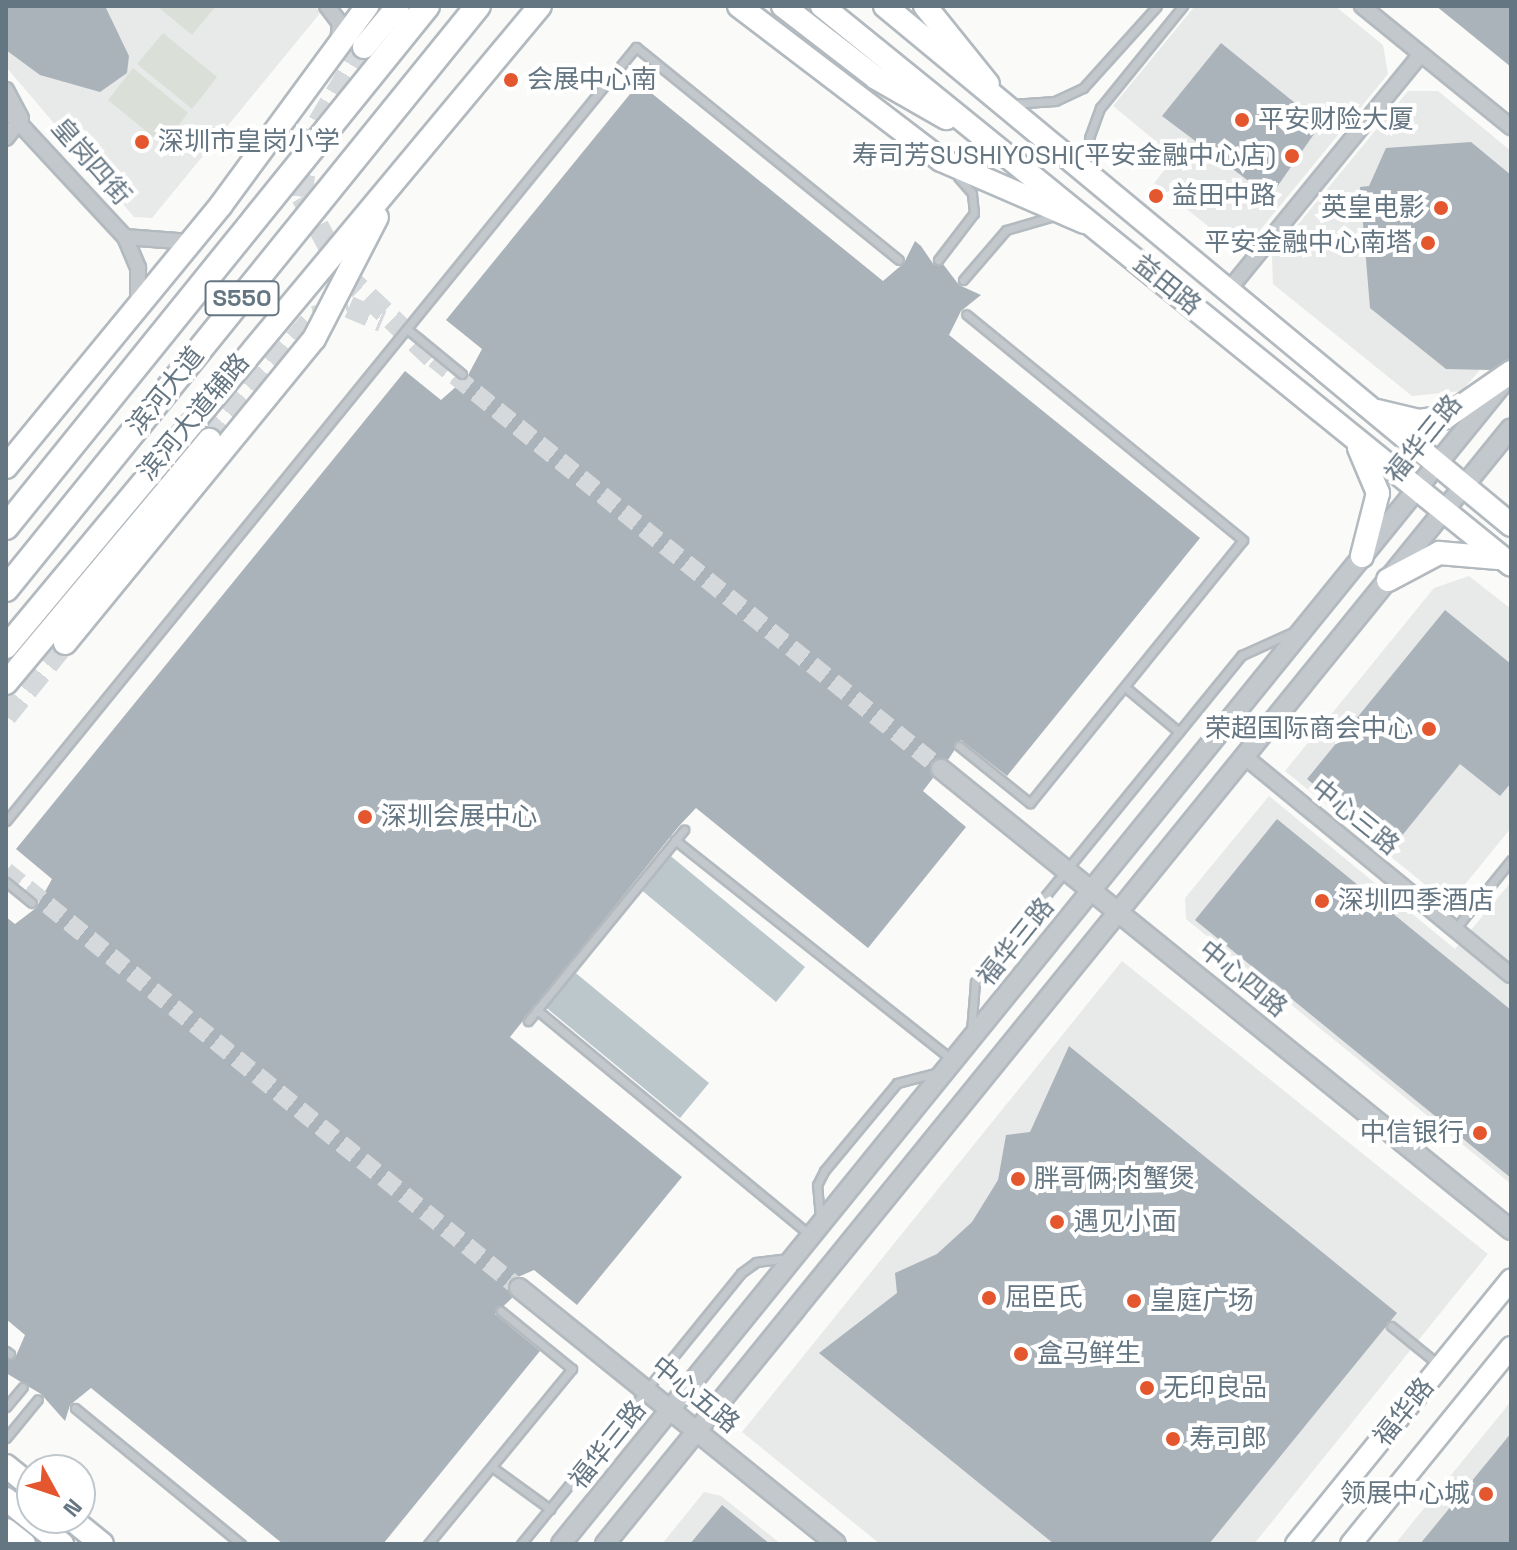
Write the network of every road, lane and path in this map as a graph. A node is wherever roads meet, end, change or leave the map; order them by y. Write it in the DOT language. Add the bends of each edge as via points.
graph roads {
  1 [pos="328,6"];
  2 [pos="367,6"];
  3 [pos="398,6"];
  4 [pos="427,6"];
  5 [pos="478,6"];
  6 [pos="540,6"];
  7 [pos="739,6"];
  8 [pos="783,6"];
  9 [pos="822,6"];
  10 [pos="885,6"];
  11 [pos="925,6"];
  12 [pos="1157,6"];
  13 [pos="1183,6"];
  14 [pos="1362,6"];
  15 [pos="336,44"];
  16 [pos="364,47"];
  17 [pos="1421,54"];
  18 [pos="6,90"];
  19 [pos="999,100"];
  20 [pos="6,109"];
  21 [pos="21,119"];
  22 [pos="6,126"];
  23 [pos="1511,127"];
  24 [pos="980,134"];
  25 [pos="6,138"];
  26 [pos="923,148"];
  27 [pos="1097,183"];
  28 [pos="386,196"];
  29 [pos="1065,217"];
  30 [pos="1092,224"];
  31 [pos="125,237"];
  32 [pos="191,242"];
  33 [pos="899,260"];
  34 [pos="938,260"];
  35 [pos="963,280"];
  36 [pos="1227,292"];
  37 [pos="138,305"];
  38 [pos="966,314"];
  39 [pos="407,329"];
  40 [pos="1511,373"];
  41 [pos="462,374"];
  42 [pos="1362,404"];
  43 [pos="1340,426"];
  44 [pos="1511,428"];
  45 [pos="209,440"];
  46 [pos="1437,464"];
  47 [pos="6,467"];
  48 [pos="1463,486"];
  49 [pos="1417,489"];
  50 [pos="1444,511"];
  51 [pos="1511,525"];
  52 [pos="6,527"];
  53 [pos="1362,556"];
  54 [pos="1508,562"];
  55 [pos="1388,580"];
  56 [pos="6,589"];
  57 [pos="1310,621"];
  58 [pos="65,643"];
  59 [pos="6,647"];
  60 [pos="6,683"];
  61 [pos="1125,687"];
  62 [pos="1179,732"];
  63 [pos="959,746"];
  64 [pos="1244,756"];
  65 [pos="941,769"];
  66 [pos="6,821"];
  67 [pos="684,830"];
  68 [pos="675,840"];
  69 [pos="1511,860"];
  70 [pos="1066,871"];
  71 [pos="6,882"];
  72 [pos="1091,891"];
  73 [pos="32,903"];
  74 [pos="1118,912"];
  75 [pos="1455,929"];
  76 [pos="1511,975"];
  77 [pos="537,1010"];
  78 [pos="528,1021"];
  79 [pos="968,1043"];
  80 [pos="950,1064"];
  81 [pos="1511,1230"];
  82 [pos="814,1231"];
  83 [pos="798,1252"];
  84 [pos="1511,1279"];
  85 [pos="519,1288"];
  86 [pos="501,1311"];
  87 [pos="1391,1326"];
  88 [pos="1511,1347"];
  89 [pos="1440,1366"];
  90 [pos="23,1387"];
  91 [pos="647,1389"];
  92 [pos="38,1399"];
  93 [pos="6,1407"];
  94 [pos="75,1408"];
  95 [pos="671,1409"];
  96 [pos="697,1430"];
  97 [pos="6,1438"];
  98 [pos="492,1467"];
  99 [pos="6,1499"];
  100 [pos="550,1509"];
  101 [pos="6,1530"];
  102 [pos="24,1544"];
  103 [pos="62,1544"];
  104 [pos="241,1544"];
  105 [pos="428,1544"];
  106 [pos="521,1544"];
  107 [pos="561,1544"];
  108 [pos="605,1544"];
  109 [pos="836,1544"];
  110 [pos="1296,1544"];
  111 [pos="1351,1544"];
  1 -- 2 [label="street" via="342,13"];
  1 -- 15 [label="street" via="340,23"];
  2 -- 15 [label="main road"];
  3 -- 16 [label="main road"];
  4 -- 52 [label="highway, 滨河大道 / S550"];
  5 -- 56 [label="highway, 滨河大道 / S550"];
  6 -- 28 [label="main road, 滨河大道辅路"];
  7 -- 26 [label="main road"];
  8 -- 24 [label="main road" via="876,78"];
  9 -- 24 [label="main road, 益田路"];
  10 -- 19 [label="main road, 益田路"];
  11 -- 19 [label="main road" via="964,45"];
  12 -- 19 [label="lane" via="1083,88 1055,101"];
  13 -- 27 [label="lane" via="1092,124 1088,151"];
  14 -- 17 [label="street"];
  15 -- 32 [label="main road"];
  17 -- 23 [label="street"];
  17 -- 36 [label="street"];
  18 -- 21 [label="street, 皇岗四街"];
  19 -- 27 [label="main road, 益田路"];
  20 -- 21 [label="street, 皇岗四街"];
  21 -- 22 [label="street"];
  21 -- 25 [label="street"];
  21 -- 31 [label="street, 皇岗四街"];
  24 -- 30 [label="main road, 益田路"];
  26 -- 29 [label="main road"];
  26 -- 34 [label="lane" via="964,181 975,200 968,224"];
  27 -- 36 [label="main road, 益田路"];
  28 -- 58 [label="main road" via="314,339"];
  28 -- 59 [label="main road, 滨河大道辅路" via="257,341"];
  29 -- 30 [label="main road"];
  29 -- 35 [label="lane" via="1013,226"];
  30 -- 43 [label="main road, 益田路"];
  31 -- 32 [label="street"];
  31 -- 37 [label="street" via="138,268"];
  32 -- 37 [label="main road"];
  33 -- 39 [label="lane" via="636,47"];
  36 -- 42 [label="main road, 益田路"];
  37 -- 47 [label="main road"];
  38 -- 61 [label="lane" via="1243,540"];
  39 -- 41 [label="lane"];
  39 -- 66 [label="lane"];
  40 -- 42 [label="main road" via="1446,417 1392,418"];
  40 -- 46 [label="street, 福华三路"];
  42 -- 46 [label="main road, 益田路"];
  43 -- 49 [label="main road, 益田路"];
  43 -- 53 [label="main road" via="1373,472 1378,493"];
  44 -- 48 [label="street"];
  45 -- 60 [label="main road"];
  46 -- 48 [label="main road, 益田路"];
  46 -- 49 [label="street, 福华三路"];
  48 -- 50 [label="street"];
  48 -- 51 [label="main road, 益田路"];
  49 -- 50 [label="main road, 益田路"];
  49 -- 53 [label="street, 福华三路"];
  50 -- 54 [label="main road, 益田路"];
  50 -- 55 [label="street"];
  53 -- 57 [label="street, 福华三路"];
  54 -- 55 [label="main road" via="1439,553"];
  55 -- 64 [label="street"];
  57 -- 62 [label="lane" via="1247,650"];
  57 -- 72 [label="street, 福华三路"];
  61 -- 62 [label="lane"];
  61 -- 63 [label="lane" via="1030,803"];
  62 -- 70 [label="lane"];
  64 -- 74 [label="street"];
  64 -- 75 [label="street, 中心三路"];
  65 -- 70 [label="street, 中心四路"];
  67 -- 68 [label="lane"];
  68 -- 77 [label="lane"];
  68 -- 80 [label="lane"];
  69 -- 75 [label="lane"];
  70 -- 72 [label="street, 中心四路"];
  70 -- 79 [label="lane" via="971,989"];
  71 -- 73 [label="lane"];
  72 -- 74 [label="street, 中心四路"];
  72 -- 79 [label="street, 福华三路"];
  74 -- 81 [label="street, 中心四路"];
  74 -- 96 [label="street"];
  75 -- 76 [label="street, 中心三路"];
  77 -- 78 [label="lane"];
  77 -- 82 [label="lane"];
  79 -- 80 [label="street, 福华三路"];
  80 -- 82 [label="street, 福华三路"];
  80 -- 82 [label="lane" via="897,1083 824,1171 817,1185"];
  82 -- 83 [label="street, 福华三路"];
  83 -- 91 [label="lane" via="749,1265"];
  83 -- 95 [label="street, 福华三路"];
  84 -- 89 [label="main road, 福华路"];
  85 -- 91 [label="street, 中心五路"];
  86 -- 98 [label="lane" via="572,1369"];
  87 -- 89 [label="lane"];
  88 -- 111 [label="main road, 福华路"];
  89 -- 110 [label="main road, 福华路"];
  90 -- 93 [label="lane"];
  91 -- 95 [label="street, 中心五路"];
  91 -- 100 [label="lane"];
  92 -- 97 [label="lane"];
  94 -- 104 [label="lane"];
  95 -- 96 [label="street, 中心五路"];
  95 -- 107 [label="street, 福华三路"];
  96 -- 108 [label="street"];
  96 -- 109 [label="street, 中心五路"];
  98 -- 100 [label="lane"];
  98 -- 105 [label="lane"];
  99 -- 103 [label="main road"];
  100 -- 106 [label="lane"];
  101 -- 102 [label="main road"];
}
